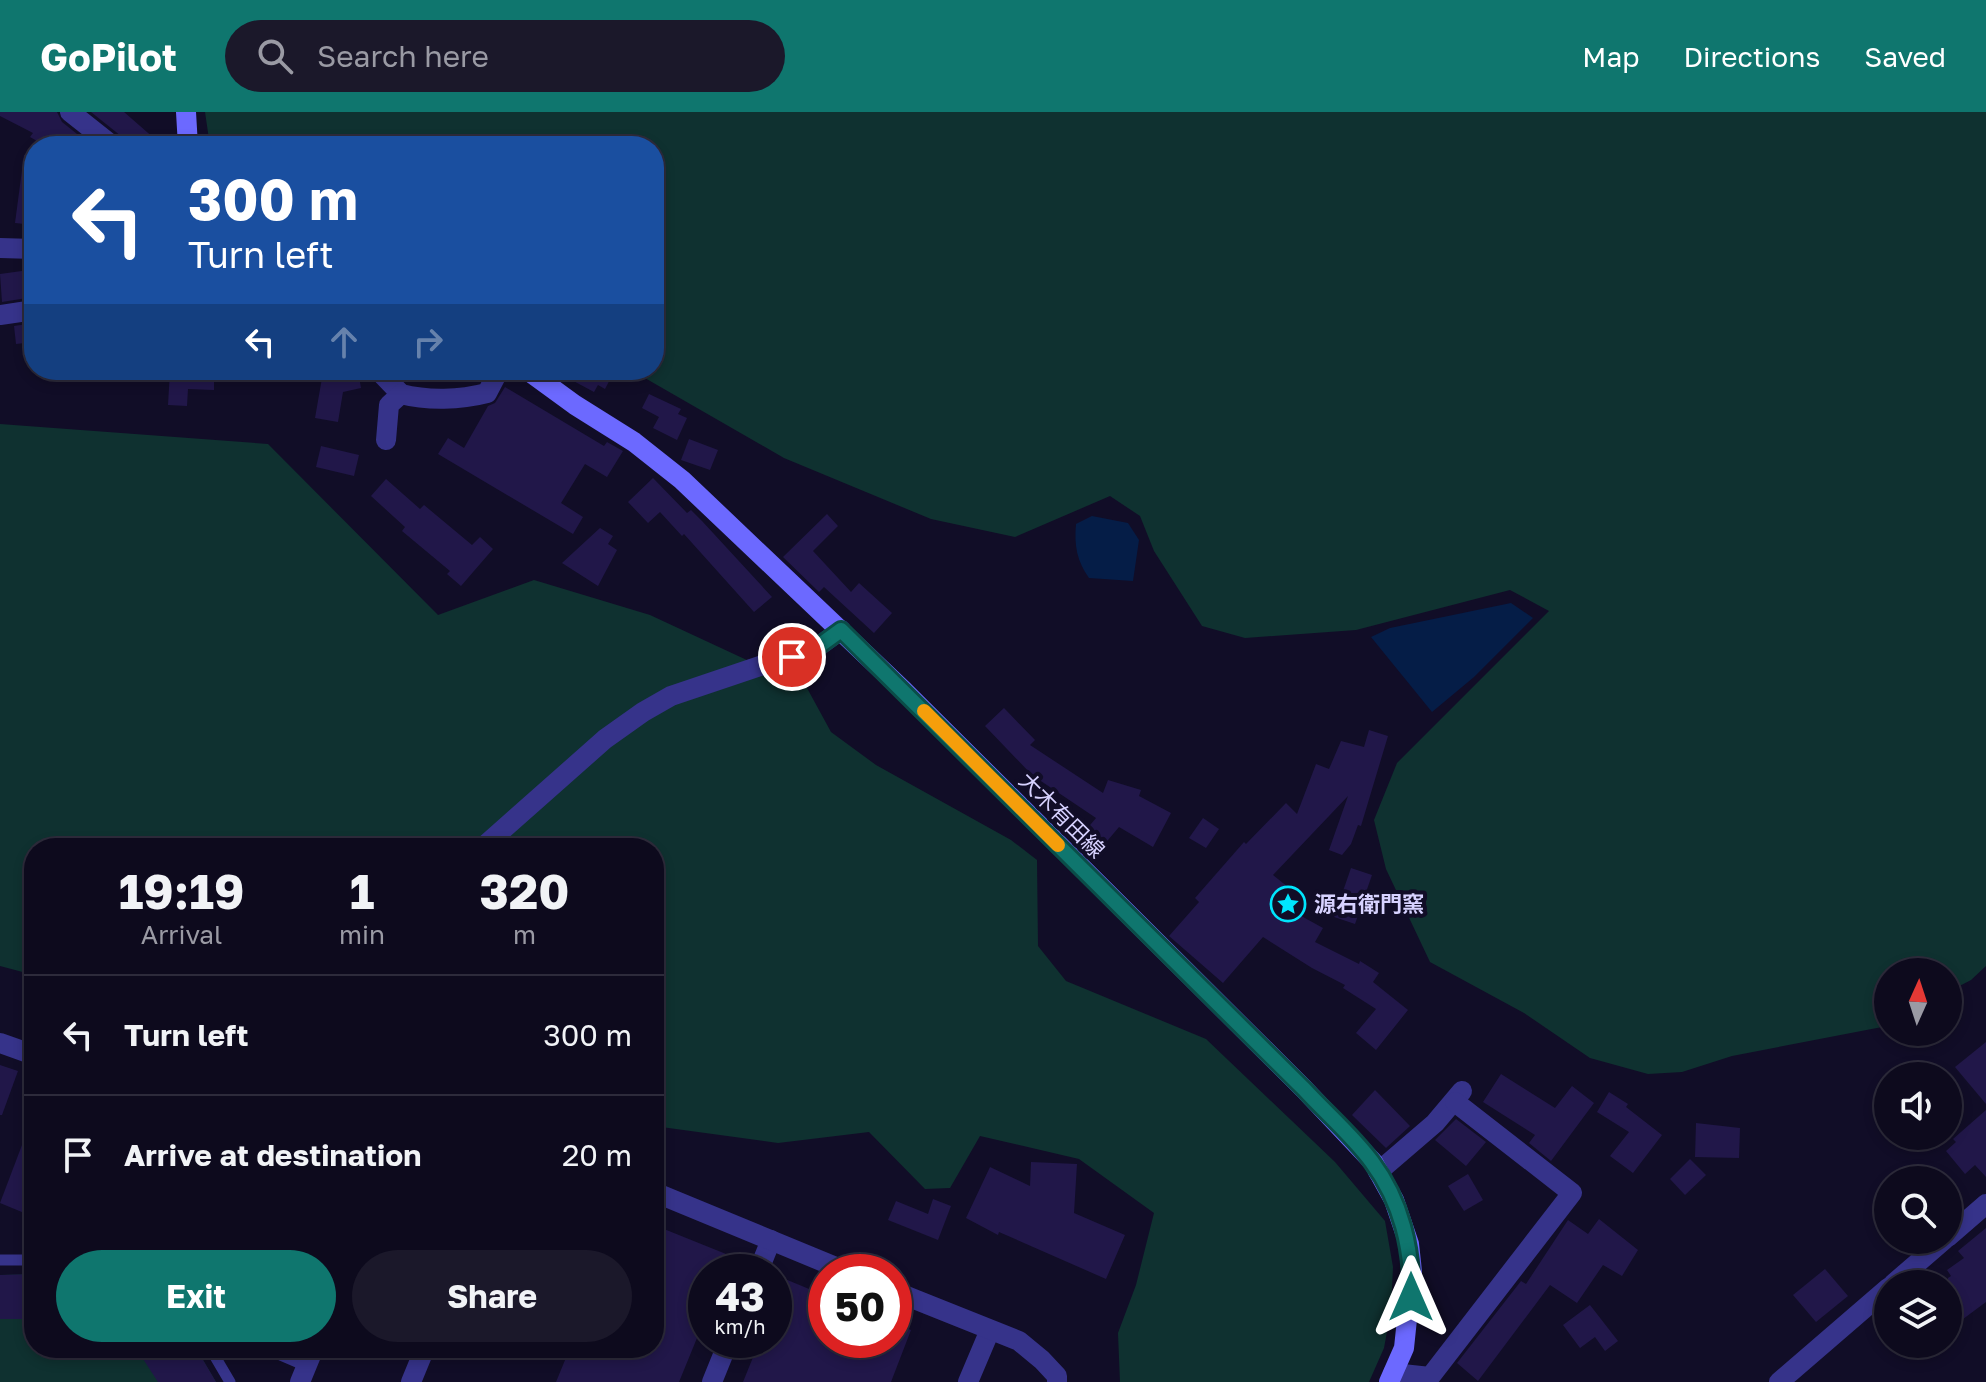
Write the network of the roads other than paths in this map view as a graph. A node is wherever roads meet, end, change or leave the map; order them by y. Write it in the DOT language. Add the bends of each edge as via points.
graph roads {
  1 [pos="70,112"];
  2 [pos="186,112"];
  3 [pos="100,136"];
  4 [pos="187,136"];
  5 [pos="0,248"];
  6 [pos="24,249"];
  7 [pos="24,311"];
  8 [pos="0,315"];
  9 [pos="388,380"];
  10 [pos="494,380"];
  11 [pos="541,380"];
  12 [pos="401,394"];
  13 [pos="386,440"];
  14 [pos="841,630"];
  15 [pos="493,838"];
  16 [pos="0,1043"];
  17 [pos="24,1051"];
  18 [pos="1378,1172"];
  19 [pos="664,1196"];
  20 [pos="1986,1204"];
  21 [pos="1962,1224"];
  22 [pos="771,1240"];
  23 [pos="765,1254"];
  24 [pos="1928,1254"];
  25 [pos="808,1255"];
  26 [pos="0,1260"];
  27 [pos="24,1260"];
  28 [pos="1909,1270"];
  29 [pos="912,1298"];
  30 [pos="1874,1300"];
  31 [pos="990,1330"];
  32 [pos="216,1358"];
  33 [pos="421,1358"];
  34 [pos="722,1358"];
  35 [pos="1391,1378"];
  36 [pos="230,1382"];
  37 [pos="411,1382"];
  38 [pos="712,1382"];
  39 [pos="968,1382"];
  40 [pos="1057,1382"];
  41 [pos="1779,1382"];
  1 -- 3 [label="street"];
  2 -- 4 [label="main road"];
  5 -- 6 [label="street"];
  7 -- 8 [label="street"];
  9 -- 12 [label="street"];
  10 -- 12 [label="street" via="487,393 467,398"];
  11 -- 14 [label="main road, 大木有田線" via="682,480"];
  12 -- 13 [label="street" via="389,405"];
  14 -- 15 [label="street" via="819,646 671,696 643,712"];
  14 -- 18 [label="main road, 大木有田線" via="1304,1089"];
  16 -- 17 [label="street"];
  18 -- 35 [label="main road, 大木有田線" via="1394,1200 1412,1271 1404,1348"];
  18 -- 35 [label="street" via="1458,1097 1572,1193 1430,1377"];
  19 -- 22 [label="street"];
  20 -- 21 [label="street"];
  22 -- 23 [label="street"];
  22 -- 25 [label="street"];
  24 -- 28 [label="street"];
  26 -- 27 [label="lane"];
  29 -- 31 [label="street"];
  30 -- 41 [label="street"];
  31 -- 39 [label="street"];
  31 -- 40 [label="street" via="1019,1341 1057,1376"];
  32 -- 36 [label="lane"];
  33 -- 37 [label="street"];
  34 -- 38 [label="street"];
}
